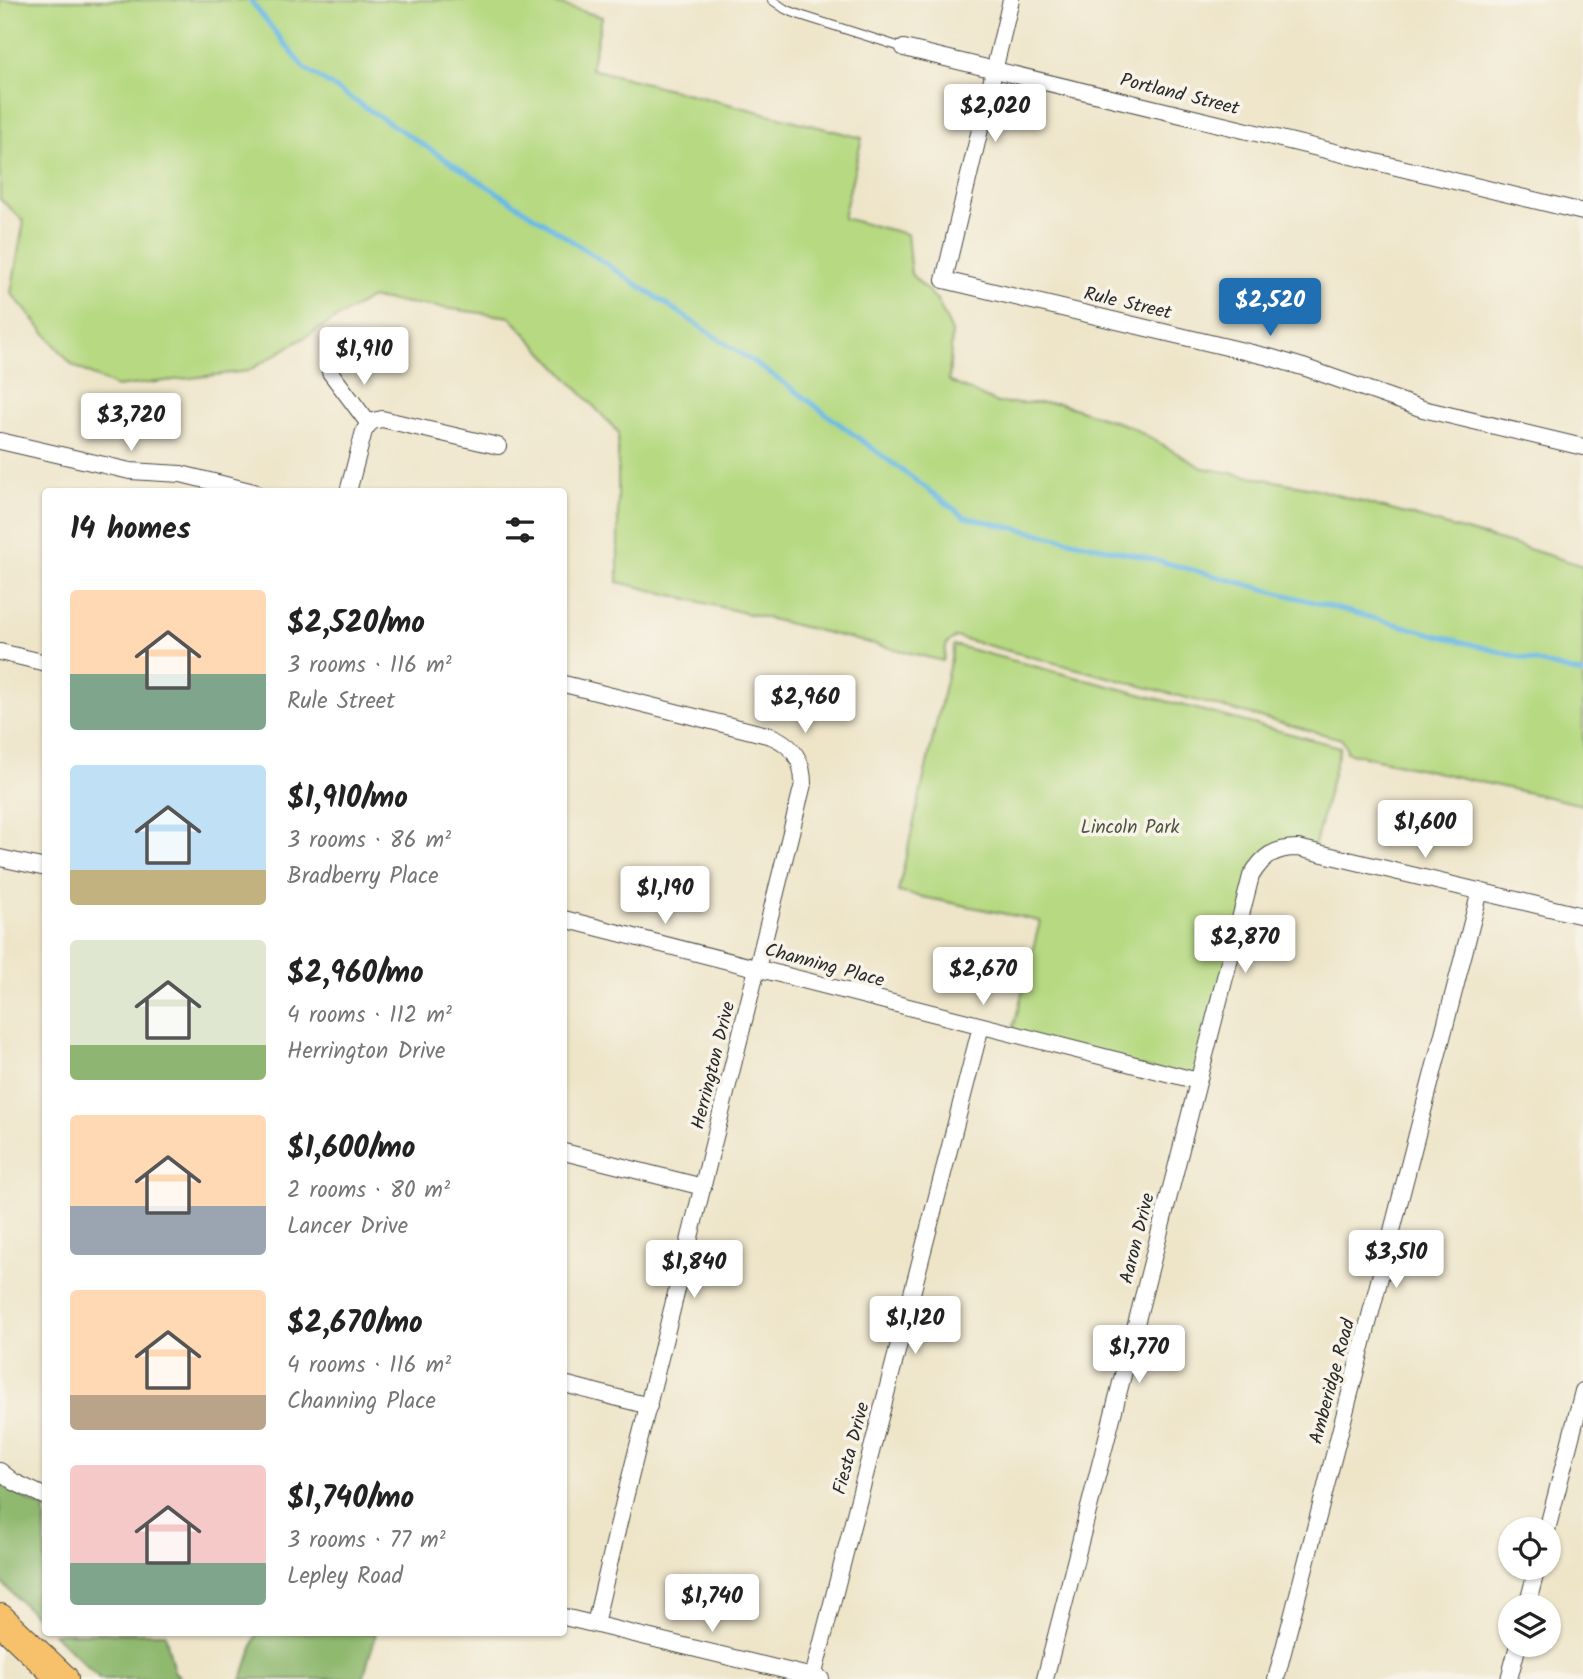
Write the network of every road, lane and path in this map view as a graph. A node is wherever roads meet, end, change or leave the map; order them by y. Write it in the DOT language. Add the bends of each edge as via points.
graph roads {
  1 [pos="772,0"];
  2 [pos="1010,0"];
  3 [pos="904,48"];
  4 [pos="994,70"];
  5 [pos="1583,212"];
  6 [pos="330,372"];
  7 [pos="369,424"];
  8 [pos="0,441"];
  9 [pos="498,446"];
  10 [pos="1583,447"];
  11 [pos="238,488"];
  12 [pos="349,488"];
  13 [pos="0,652"];
  14 [pos="42,662"];
  15 [pos="567,685"];
  16 [pos="0,858"];
  17 [pos="42,868"];
  18 [pos="1480,891"];
  19 [pos="1583,916"];
  20 [pos="567,920"];
  21 [pos="758,968"];
  22 [pos="981,1026"];
  23 [pos="1198,1081"];
  24 [pos="567,1153"];
  25 [pos="703,1186"];
  26 [pos="567,1385"];
  27 [pos="1583,1391"];
  28 [pos="649,1406"];
  29 [pos="0,1471"];
  30 [pos="42,1495"];
  31 [pos="1550,1517"];
  32 [pos="567,1618"];
  33 [pos="0,1619"];
  34 [pos="595,1624"];
  35 [pos="1515,1657"];
  36 [pos="817,1678"];
  37 [pos="64,1679"];
  38 [pos="1045,1679"];
  39 [pos="1276,1679"];
  40 [pos="1509,1679"];
  1 -- 3 [label="lane, Portland Street" via="800,15"];
  2 -- 4 [label="street"];
  3 -- 4 [label="street, Portland Street"];
  4 -- 5 [label="street, Portland Street"];
  4 -- 10 [label="street, Rule Street" via="944,279 1269,357 1423,409"];
  6 -- 7 [label="street"];
  7 -- 9 [label="street" via="382,419"];
  7 -- 12 [label="street"];
  8 -- 11 [label="street" via="130,471 181,474"];
  13 -- 14 [label="street"];
  15 -- 21 [label="street, Herrington Drive" via="771,736 790,747 799,759 803,784"];
  16 -- 17 [label="street"];
  18 -- 19 [label="street"];
  18 -- 23 [label="street, Aaron Drive" via="1298,849 1270,854 1251,876"];
  18 -- 39 [label="street, Amberidge Road"];
  20 -- 21 [label="street, Channing Place"];
  21 -- 22 [label="street, Channing Place"];
  21 -- 25 [label="street, Herrington Drive"];
  22 -- 23 [label="street, Channing Place"];
  22 -- 36 [label="street, Fiesta Drive"];
  23 -- 38 [label="street, Aaron Drive"];
  24 -- 25 [label="street"];
  25 -- 28 [label="street, Herrington Drive"];
  26 -- 28 [label="street"];
  27 -- 31 [label="street"];
  28 -- 34 [label="street, Herrington Drive"];
  29 -- 30 [label="street"];
  32 -- 34 [label="street"];
  33 -- 37 [label="highway"];
  34 -- 36 [label="street"];
  35 -- 40 [label="street"];
}
